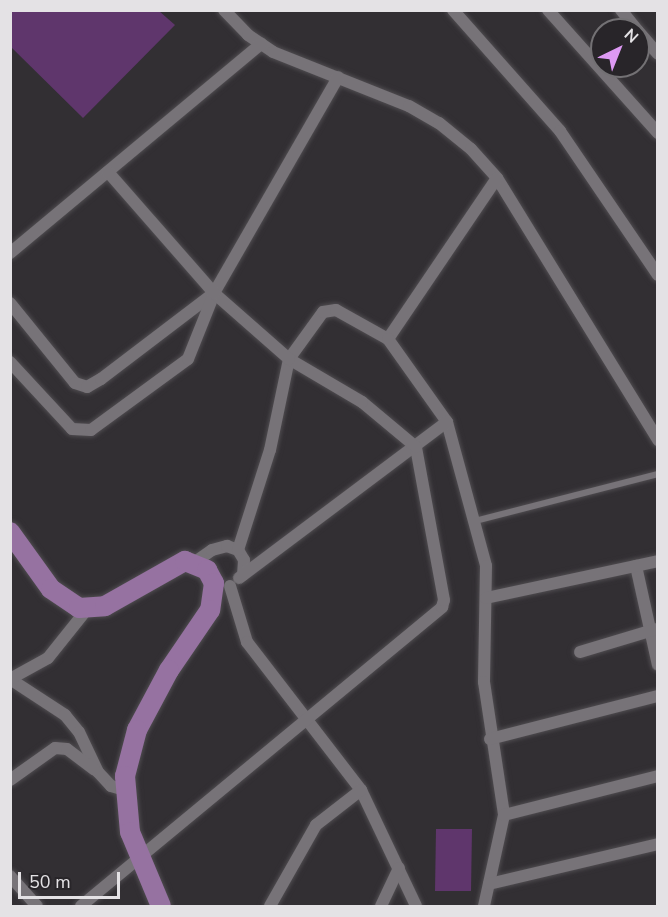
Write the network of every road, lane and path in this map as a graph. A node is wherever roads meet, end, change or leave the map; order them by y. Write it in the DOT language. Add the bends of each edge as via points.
graph roads {
  1 [pos="224,10"];
  2 [pos="453,10"];
  3 [pos="548,10"];
  4 [pos="261,44"];
  5 [pos="338,76"];
  6 [pos="657,133"];
  7 [pos="108,172"];
  8 [pos="497,178"];
  9 [pos="10,253"];
  10 [pos="657,275"];
  11 [pos="214,293"];
  12 [pos="10,303"];
  13 [pos="388,339"];
  14 [pos="289,359"];
  15 [pos="10,362"];
  16 [pos="447,422"];
  17 [pos="657,440"];
  18 [pos="416,447"];
  19 [pos="657,474"];
  20 [pos="475,521"];
  21 [pos="10,532"];
  22 [pos="238,550"];
  23 [pos="657,561"];
  24 [pos="201,566"];
  25 [pos="636,566"];
  26 [pos="243,575"];
  27 [pos="222,592"];
  28 [pos="486,598"];
  29 [pos="88,608"];
  30 [pos="654,630"];
  31 [pos="580,652"];
  32 [pos="657,665"];
  33 [pos="10,679"];
  34 [pos="657,696"];
  35 [pos="306,718"];
  36 [pos="490,739"];
  37 [pos="98,772"];
  38 [pos="657,776"];
  39 [pos="10,780"];
  40 [pos="125,790"];
  41 [pos="361,790"];
  42 [pos="504,815"];
  43 [pos="657,844"];
  44 [pos="139,859"];
  45 [pos="399,868"];
  46 [pos="10,876"];
  47 [pos="489,884"];
  48 [pos="37,906"];
  49 [pos="81,906"];
  50 [pos="161,906"];
  51 [pos="270,906"];
  52 [pos="381,906"];
  53 [pos="416,906"];
  54 [pos="484,906"];
  1 -- 4 [label="street"];
  2 -- 10 [label="street" via="560,131"];
  3 -- 6 [label="street"];
  4 -- 5 [label="street"];
  4 -- 7 [label="street"];
  5 -- 8 [label="street" via="439,123"];
  5 -- 11 [label="street"];
  7 -- 9 [label="street"];
  7 -- 11 [label="street"];
  8 -- 13 [label="street"];
  8 -- 17 [label="street"];
  11 -- 12 [label="street" via="87,387 75,383"];
  11 -- 14 [label="street"];
  11 -- 15 [label="street" via="188,358 91,430 72,429"];
  13 -- 14 [label="street" via="328,309"];
  13 -- 16 [label="street"];
  14 -- 18 [label="street" via="362,402"];
  14 -- 22 [label="street" via="270,450"];
  16 -- 18 [label="street"];
  16 -- 20 [label="street"];
  18 -- 26 [label="street"];
  18 -- 35 [label="street" via="444,600 442,607"];
  19 -- 20 [label="lane"];
  20 -- 28 [label="street" via="486,566"];
  21 -- 29 [label="main road" via="51,588 79,608"];
  22 -- 24 [label="street" via="227,546 212,550"];
  22 -- 26 [label="street" via="244,560"];
  23 -- 25 [label="street"];
  24 -- 27 [label="main road"];
  24 -- 29 [label="main road" via="174,564 116,600"];
  25 -- 28 [label="street"];
  25 -- 30 [label="street"];
  26 -- 27 [label="street"];
  27 -- 35 [label="street" via="247,642"];
  27 -- 40 [label="main road" via="137,730 129,753"];
  28 -- 36 [label="street" via="484,682"];
  29 -- 33 [label="street" via="48,658"];
  30 -- 31 [label="street"];
  30 -- 32 [label="street"];
  33 -- 37 [label="street" via="65,715 79,732"];
  34 -- 36 [label="street"];
  35 -- 41 [label="street"];
  35 -- 44 [label="street"];
  36 -- 42 [label="street"];
  37 -- 39 [label="street" via="67,749 55,748"];
  37 -- 40 [label="street" via="111,786"];
  38 -- 42 [label="street"];
  40 -- 44 [label="main road" via="130,831"];
  41 -- 45 [label="street"];
  41 -- 51 [label="street" via="316,825"];
  42 -- 47 [label="street"];
  43 -- 47 [label="street"];
  44 -- 49 [label="street"];
  44 -- 50 [label="main road"];
  45 -- 52 [label="street"];
  45 -- 53 [label="street"];
  46 -- 48 [label="street"];
  47 -- 54 [label="street"];
}
